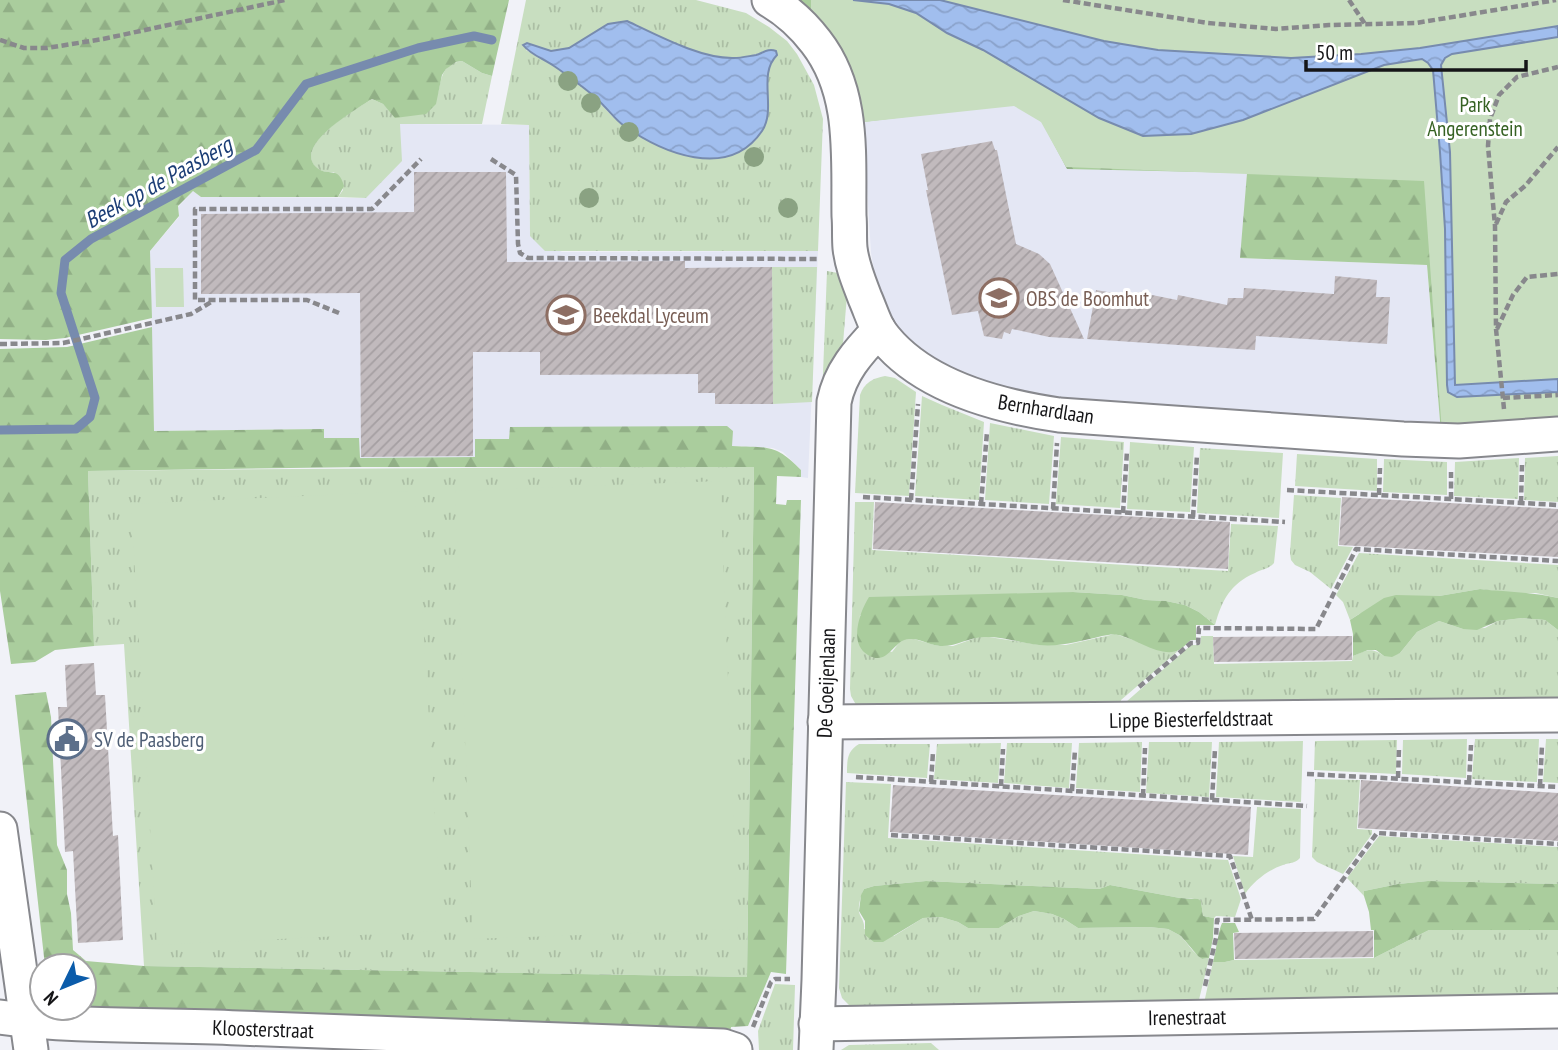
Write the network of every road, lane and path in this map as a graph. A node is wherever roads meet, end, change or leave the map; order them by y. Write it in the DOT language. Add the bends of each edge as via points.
graph roads {
  1 [pos="285,0"];
  2 [pos="769,0"];
  3 [pos="1063,0"];
  4 [pos="1349,0"];
  5 [pos="1556,0"];
  6 [pos="1366,24"];
  7 [pos="0,40"];
  8 [pos="1558,66"];
  9 [pos="1558,147"];
  10 [pos="421,159"];
  11 [pos="491,159"];
  12 [pos="1495,226"];
  13 [pos="852,259"];
  14 [pos="1558,274"];
  15 [pos="215,300"];
  16 [pos="339,313"];
  17 [pos="1496,329"];
  18 [pos="879,331"];
  19 [pos="0,344"];
  20 [pos="920,370"];
  21 [pos="1558,395"];
  22 [pos="989,400"];
  23 [pos="1059,415"];
  24 [pos="1129,421"];
  25 [pos="1199,426"];
  26 [pos="1558,434"];
  27 [pos="1287,490"];
  28 [pos="831,495"];
  29 [pos="911,500"];
  30 [pos="981,505"];
  31 [pos="1558,505"];
  32 [pos="1053,509"];
  33 [pos="1123,513"];
  34 [pos="1193,517"];
  35 [pos="1284,522"];
  36 [pos="1558,561"];
  37 [pos="1551,715"];
  38 [pos="1217,719"];
  39 [pos="1076,720"];
  40 [pos="1135,720"];
  41 [pos="825,722"];
  42 [pos="1307,774"];
  43 [pos="824,776"];
  44 [pos="1540,786"];
  45 [pos="1558,787"];
  46 [pos="1072,791"];
  47 [pos="1143,796"];
  48 [pos="1212,800"];
  49 [pos="1307,806"];
  50 [pos="0,829"];
  51 [pos="891,835"];
  52 [pos="1558,844"];
  53 [pos="1252,920"];
  54 [pos="771,982"];
  55 [pos="1558,1011"];
  56 [pos="1198,1017"];
  57 [pos="19,1029"];
  58 [pos="816,1037"];
  59 [pos="744,1039"];
  1 -- 7 [label="path" via="47,48 24,48"];
  2 -- 13 [label="street, Bernhardlaan" via="805,28 837,78 848,131"];
  3 -- 6 [label="path" via="1276,29"];
  4 -- 6 [label="path"];
  5 -- 6 [label="path" via="1416,23"];
  8 -- 12 [label="path" via="1517,77 1499,95 1490,119 1488,146"];
  9 -- 12 [label="path" via="1525,187 1506,202"];
  10 -- 15 [label="path" via="372,209 195,209 195,300"];
  11 -- 13 [label="path" via="516,175 518,244 520,253 528,258"];
  12 -- 17 [label="path"];
  13 -- 18 [label="street, Bernhardlaan"];
  14 -- 17 [label="path" via="1527,277"];
  15 -- 16 [label="path" via="307,300"];
  15 -- 19 [label="path" via="191,314 90,338"];
  17 -- 21 [label="path" via="1503,398"];
  18 -- 20 [label="street, Bernhardlaan"];
  18 -- 28 [label="street, De Goeijenlaan" via="855,356 837,387"];
  20 -- 22 [label="street, Bernhardlaan"];
  20 -- 29 [label="path"];
  22 -- 23 [label="street, Bernhardlaan"];
  22 -- 30 [label="path"];
  23 -- 24 [label="street, Bernhardlaan"];
  23 -- 32 [label="path"];
  24 -- 25 [label="street, Bernhardlaan"];
  24 -- 33 [label="path"];
  25 -- 26 [label="street, Bernhardlaan" via="1451,441"];
  25 -- 34 [label="path"];
  27 -- 31 [label="path"];
  28 -- 29 [label="path"];
  28 -- 41 [label="street, De Goeijenlaan"];
  29 -- 30 [label="path"];
  30 -- 32 [label="path"];
  32 -- 33 [label="path"];
  33 -- 34 [label="path"];
  34 -- 35 [label="path"];
  36 -- 40 [label="path" via="1356,549 1316,629 1199,628 1198,643 1191,643 1124,701"];
  37 -- 38 [label="street, Lippe Biesterfeldstraat"];
  37 -- 44 [label="path"];
  38 -- 40 [label="street, Lippe Biesterfeldstraat"];
  38 -- 48 [label="path"];
  39 -- 40 [label="street, Lippe Biesterfeldstraat"];
  39 -- 41 [label="street, Lippe Biesterfeldstraat"];
  39 -- 46 [label="path"];
  40 -- 47 [label="path"];
  41 -- 43 [label="street, De Goeijenlaan"];
  42 -- 44 [label="path"];
  43 -- 46 [label="path"];
  43 -- 58 [label="street, De Goeijenlaan"];
  44 -- 45 [label="path"];
  46 -- 47 [label="path"];
  47 -- 48 [label="path"];
  48 -- 49 [label="path"];
  50 -- 57 [label="street"];
  51 -- 53 [label="path" via="1230,856"];
  52 -- 53 [label="path" via="1377,833 1314,919"];
  53 -- 56 [label="path" via="1217,920"];
  54 -- 59 [label="path"];
  55 -- 56 [label="street, Irenestraat"];
  56 -- 58 [label="street, Irenestraat"];
  57 -- 59 [label="street, Kloosterstraat" via="723,1046"];
}
